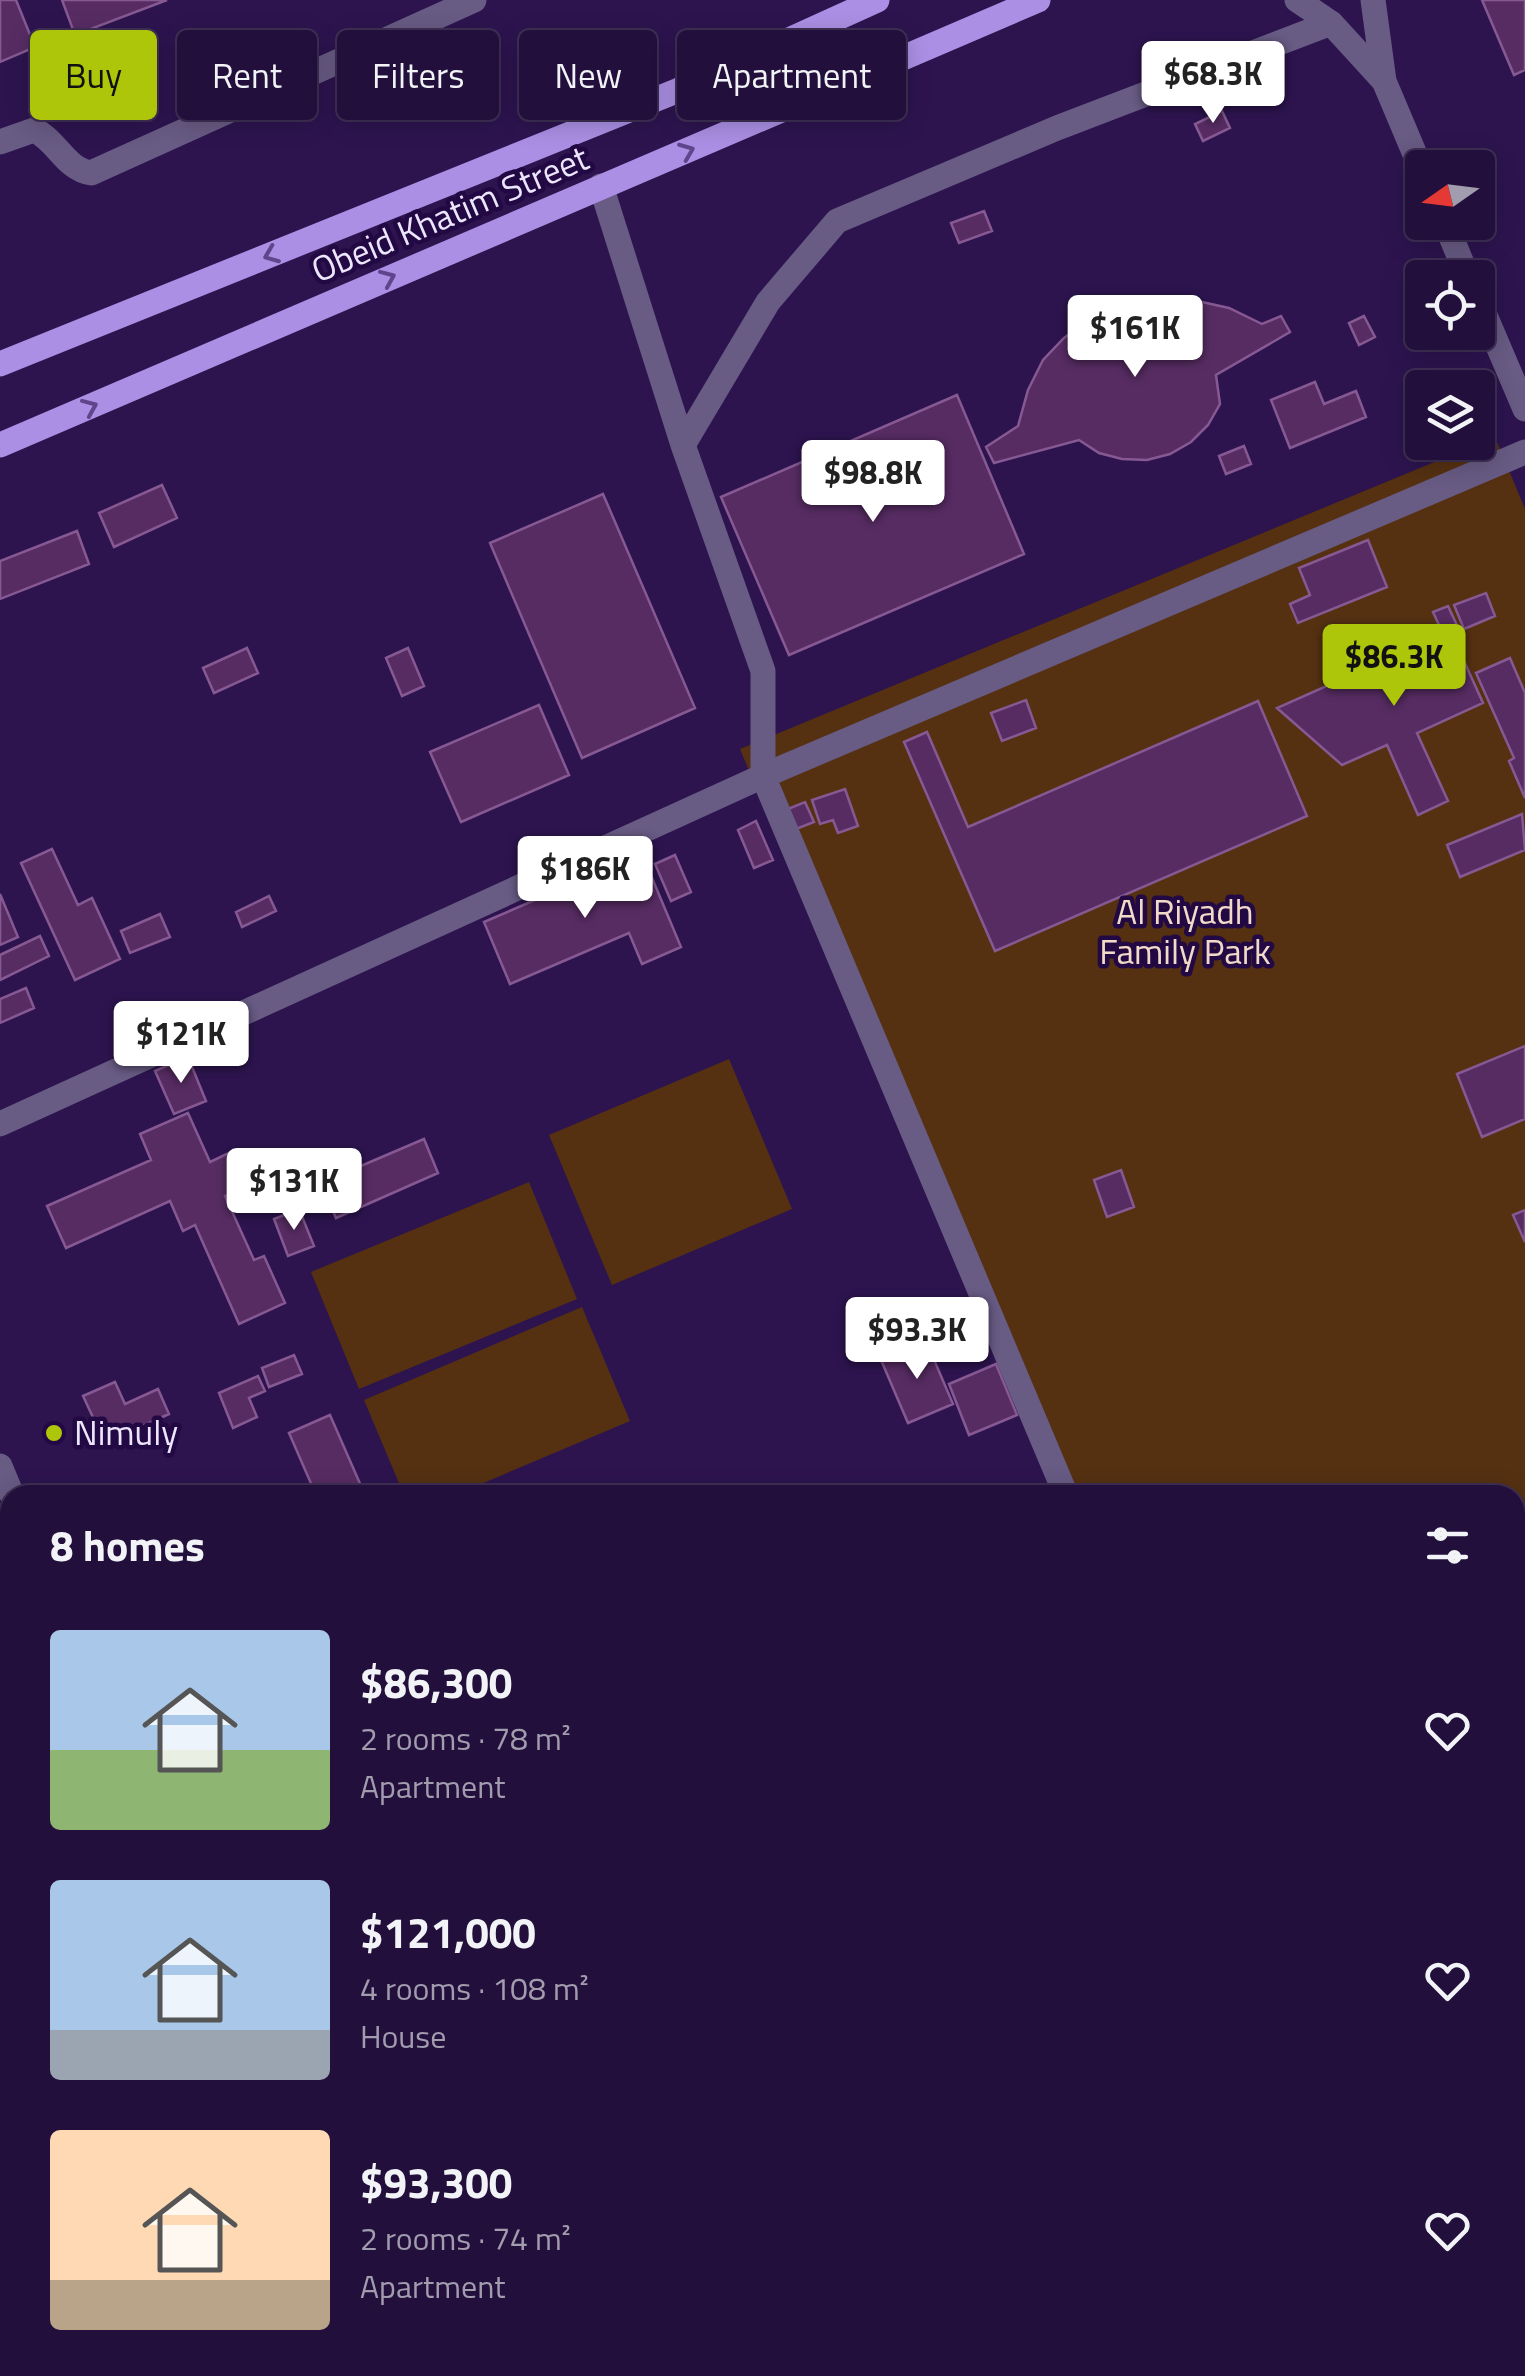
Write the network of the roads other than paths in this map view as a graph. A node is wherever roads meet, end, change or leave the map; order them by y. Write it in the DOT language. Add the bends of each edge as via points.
graph roads {
  1 [pos="474,0"];
  2 [pos="876,0"];
  3 [pos="1038,0"];
  4 [pos="1297,0"];
  5 [pos="1373,0"];
  6 [pos="1331,22"];
  7 [pos="1384,80"];
  8 [pos="0,142"];
  9 [pos="1413,150"];
  10 [pos="600,186"];
  11 [pos="1495,339"];
  12 [pos="0,364"];
  13 [pos="1525,409"];
  14 [pos="0,445"];
  15 [pos="683,445"];
  16 [pos="1525,452"];
  17 [pos="763,776"];
  18 [pos="0,1124"];
  19 [pos="1062,1485"];
  1 -- 8 [label="street" via="91,173 76,169 34,130"];
  2 -- 12 [label="main road, Obeid Khatim Street, one-way" via="678,90"];
  10 -- 3 [label="main road, Obeid Khatim Street, one-way"];
  4 -- 6 [label="street"];
  5 -- 7 [label="street"];
  6 -- 7 [label="street"];
  6 -- 15 [label="street" via="837,221 768,302"];
  7 -- 9 [label="street"];
  14 -- 10 [label="main road, Obeid Khatim Street, one-way"];
  10 -- 15 [label="street"];
  11 -- 13 [label="street"];
  15 -- 17 [label="street" via="763,671"];
  16 -- 17 [label="street"];
  17 -- 18 [label="street"];
  17 -- 19 [label="street"];
}
